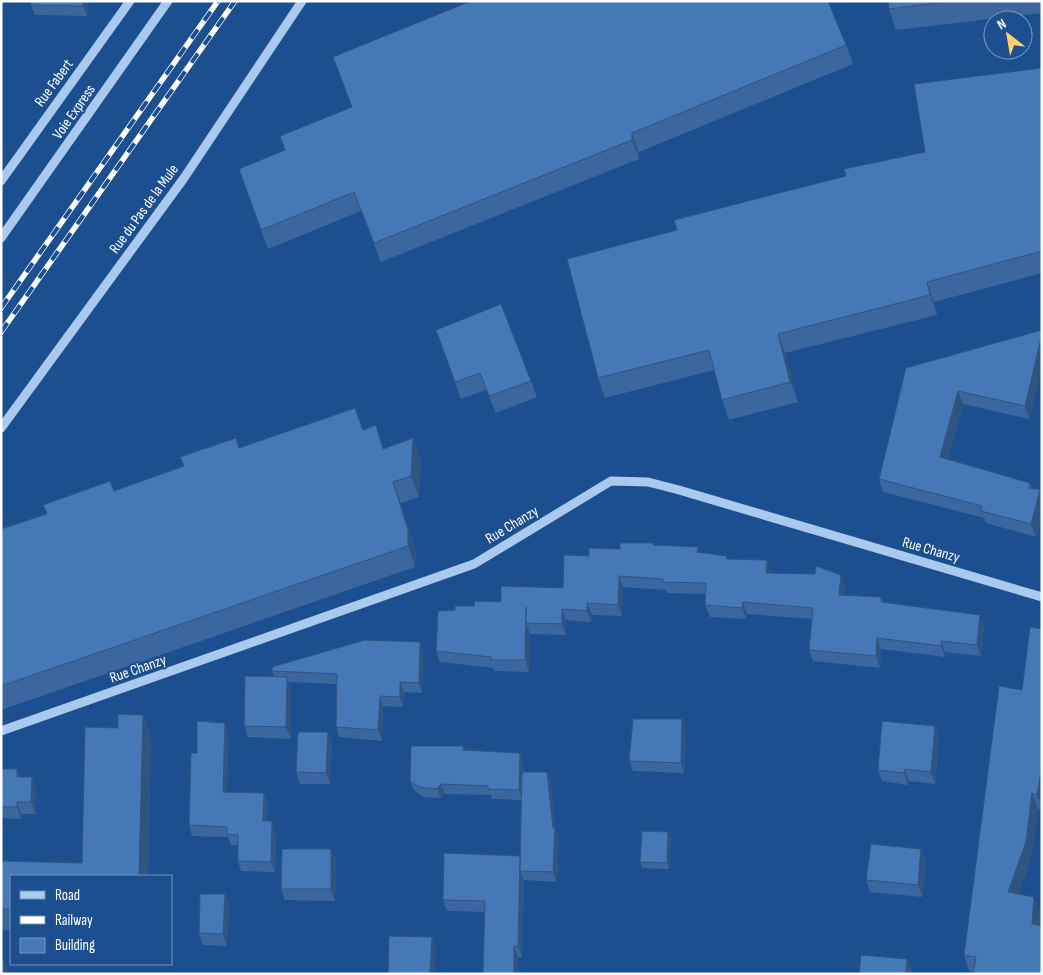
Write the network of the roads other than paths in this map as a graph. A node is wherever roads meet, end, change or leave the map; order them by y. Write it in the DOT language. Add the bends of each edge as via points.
graph roads {
  1 [pos="130,1"];
  2 [pos="168,1"];
  3 [pos="302,1"];
  4 [pos="1,182"];
  5 [pos="1,238"];
  6 [pos="1,428"];
  7 [pos="1042,597"];
  8 [pos="1,731"];
  1 -- 4 [label="street, Rue Fabert"];
  2 -- 5 [label="street, Voie Express"];
  3 -- 6 [label="street, Rue du Pas de la Mule" via="184,178"];
  7 -- 8 [label="street, Rue Chanzy" via="679,490 648,482 611,481 474,564"];
}
